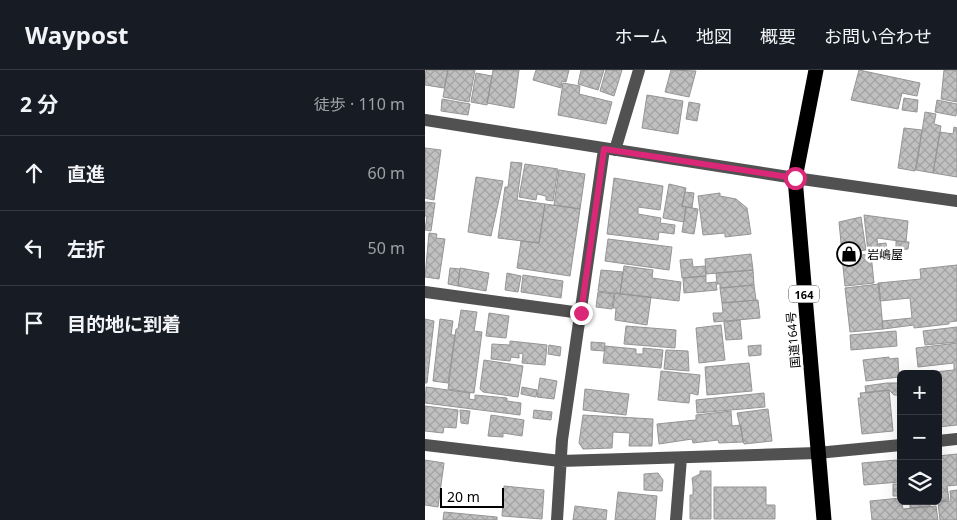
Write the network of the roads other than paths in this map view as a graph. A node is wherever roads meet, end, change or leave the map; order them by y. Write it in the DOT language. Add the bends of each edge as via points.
graph roads {
  1 [pos="639,70"];
  2 [pos="816,70"];
  3 [pos="425,120"];
  4 [pos="609,150"];
  5 [pos="795,178"];
  6 [pos="957,201"];
  7 [pos="425,292"];
  8 [pos="581,313"];
  9 [pos="957,439"];
  10 [pos="942,441"];
  11 [pos="425,445"];
  12 [pos="897,445"];
  13 [pos="817,453"];
  14 [pos="681,458"];
  15 [pos="560,461"];
  16 [pos="557,520"];
  17 [pos="676,520"];
  18 [pos="824,520"];
  1 -- 4 [label="street"];
  2 -- 5 [label="highway, 国道164号 / 164"];
  3 -- 4 [label="street"];
  4 -- 5 [label="street"];
  4 -- 8 [label="street"];
  5 -- 6 [label="street"];
  5 -- 13 [label="highway, 国道164号 / 164"];
  7 -- 8 [label="street"];
  8 -- 15 [label="street"];
  9 -- 10 [label="street"];
  11 -- 15 [label="street"];
  12 -- 13 [label="street"];
  13 -- 14 [label="street"];
  13 -- 18 [label="highway, 国道164号 / 164"];
  14 -- 15 [label="street"];
  14 -- 17 [label="street"];
  15 -- 16 [label="street"];
}
